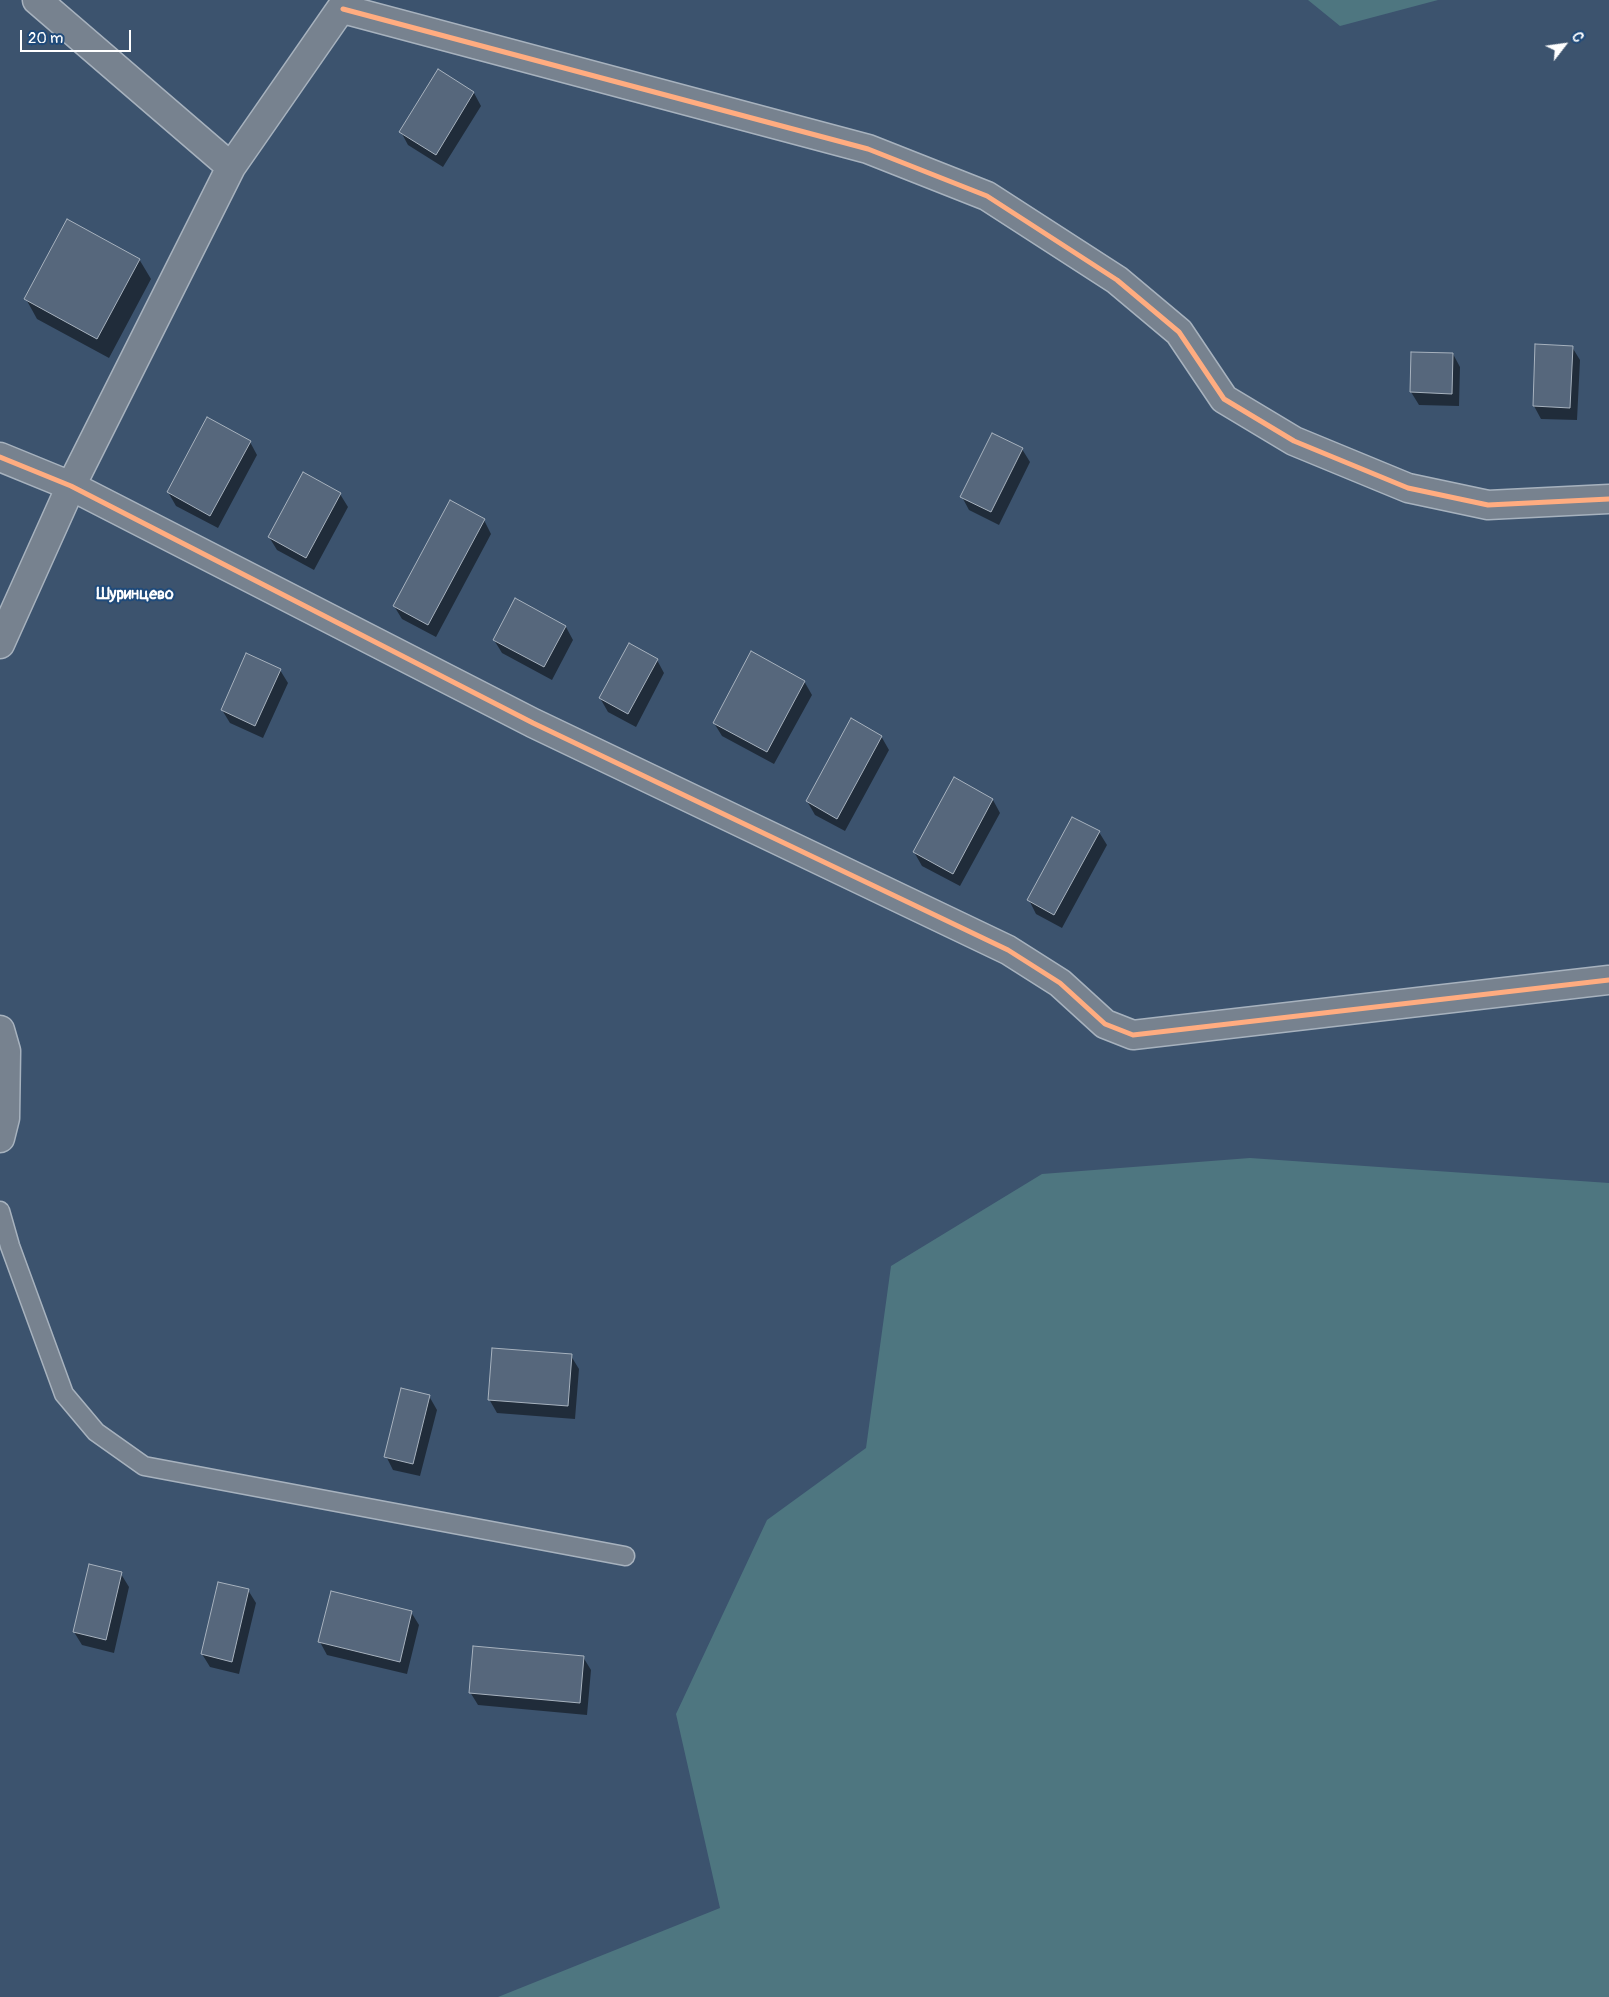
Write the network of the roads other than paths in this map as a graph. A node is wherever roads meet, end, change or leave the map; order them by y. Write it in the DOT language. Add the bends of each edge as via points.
graph roads {
  1 [pos="37,0"];
  2 [pos="345,5"];
  3 [pos="231,167"];
  4 [pos="0,457"];
  5 [pos="71,486"];
  6 [pos="1609,499"];
  7 [pos="0,644"];
  8 [pos="1609,980"];
  9 [pos="0,1030"];
  10 [pos="0,1138"];
  11 [pos="0,1210"];
  12 [pos="625,1556"];
  1 -- 3 [label="street"];
  2 -- 3 [label="street"];
  2 -- 6 [label="street" via="868,149 987,196 1116,280 1179,332 1224,399 1294,441 1408,488 1488,505"];
  3 -- 5 [label="street"];
  4 -- 5 [label="street"];
  5 -- 7 [label="street"];
  5 -- 8 [label="street" via="533,723 1008,950 1060,983 1105,1024 1134,1035"];
  9 -- 10 [label="street" via="6,1051 5,1118"];
  11 -- 12 [label="lane" via="64,1394 96,1432 144,1466"];
}
